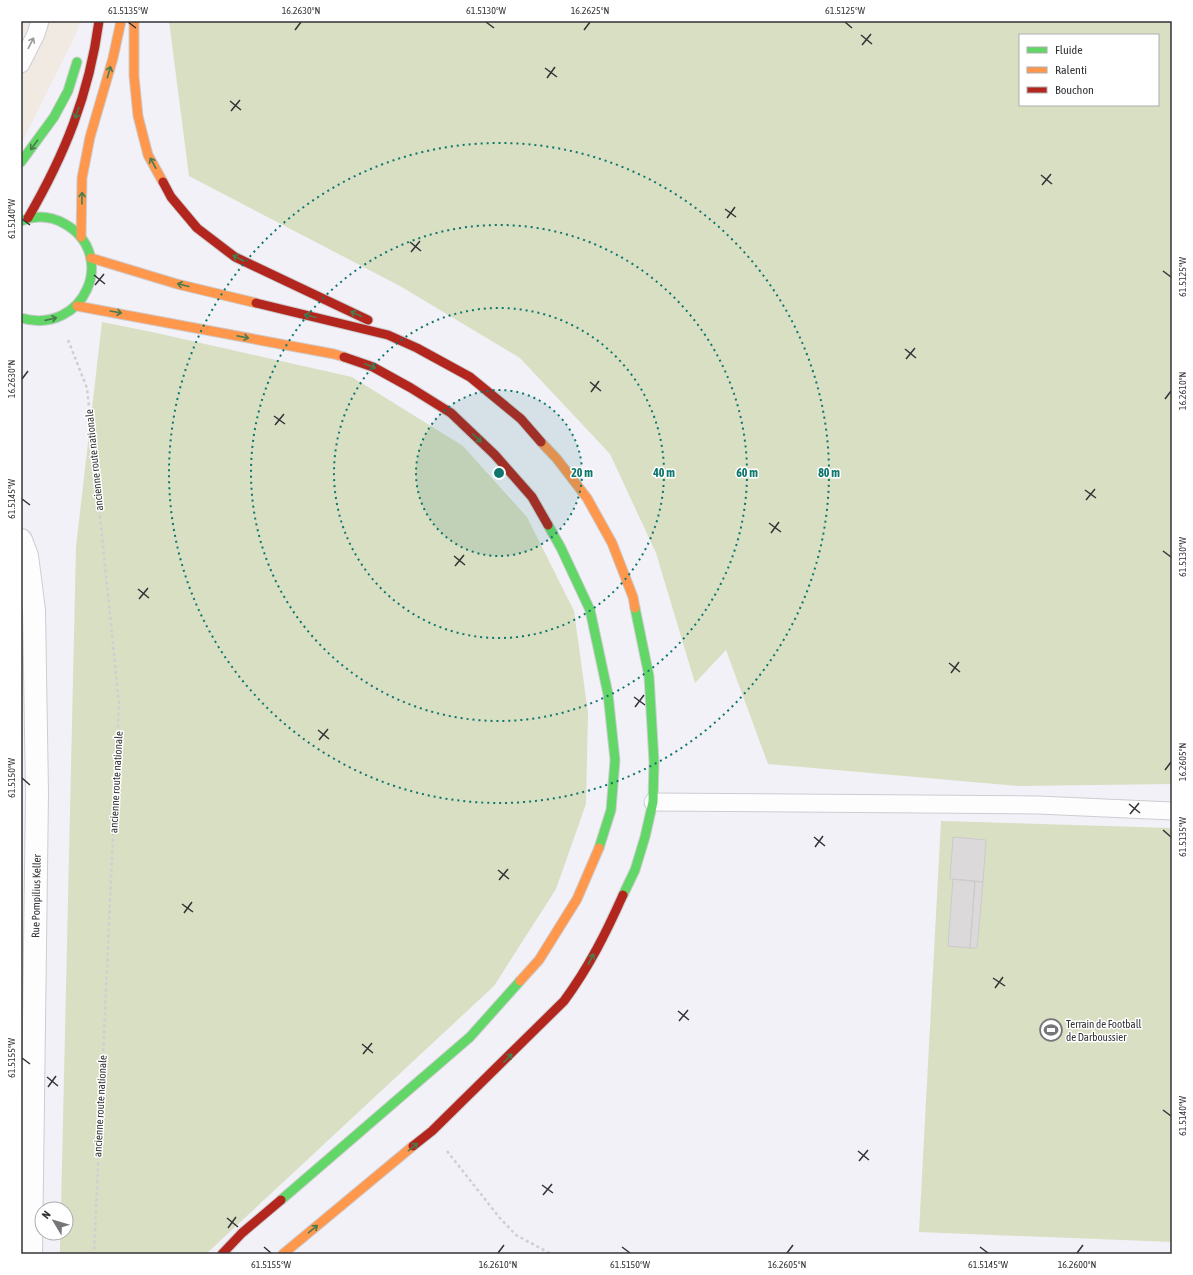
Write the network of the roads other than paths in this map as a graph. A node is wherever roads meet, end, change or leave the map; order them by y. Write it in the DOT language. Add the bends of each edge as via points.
graph roads {
  1 [pos="40,21"];
  2 [pos="99,21"];
  3 [pos="121,21"];
  4 [pos="134,21"];
  5 [pos="81,51"];
  6 [pos="21,64"];
  7 [pos="21,162"];
  8 [pos="25,219"];
  9 [pos="81,237"];
  10 [pos="91,258"];
  11 [pos="77,306"];
  12 [pos="21,318"];
  13 [pos="388,335"];
  14 [pos="21,540"];
  15 [pos="653,802"];
  16 [pos="1172,811"];
  17 [pos="31,1254"];
  18 [pos="222,1254"];
  19 [pos="282,1254"];
  6 -- 1 [label="lane, one-way"];
  2 -- 8 [label="main road, one-way" via="89,77 76,117 47,185"];
  9 -- 3 [label="main road, one-way" via="82,178 90,137"];
  13 -- 4 [label="main road, one-way" via="376,324 235,257 197,228 171,197 148,155 138,116 134,76"];
  5 -- 7 [label="main road, one-way" via="68,91 54,117"];
  8 -- 9 [label="main road" via="48,217 67,224"];
  9 -- 10 [label="main road"];
  10 -- 11 [label="main road" via="90,283"];
  13 -- 10 [label="main road, one-way" via="177,284"];
  12 -- 11 [label="main road, one-way" via="35,322 51,321"];
  11 -- 18 [label="main road, one-way" via="334,354 373,367 451,413 495,455 532,497 561,548 590,610 608,694 615,760 611,810 597,856 577,899 539,960 470,1037 242,1233"];
  13 -- 15 [label="main road" via="470,377 522,419 587,498 612,544 633,597 648,676 654,762"];
  14 -- 17 [label="street, Rue Pompilius Keller" via="27,556 34,610 37,793"];
  15 -- 16 [label="lane" via="1038,805"];
  19 -- 15 [label="main road, one-way" via="432,1131 564,1001 581,978 605,935 635,870"];
}
